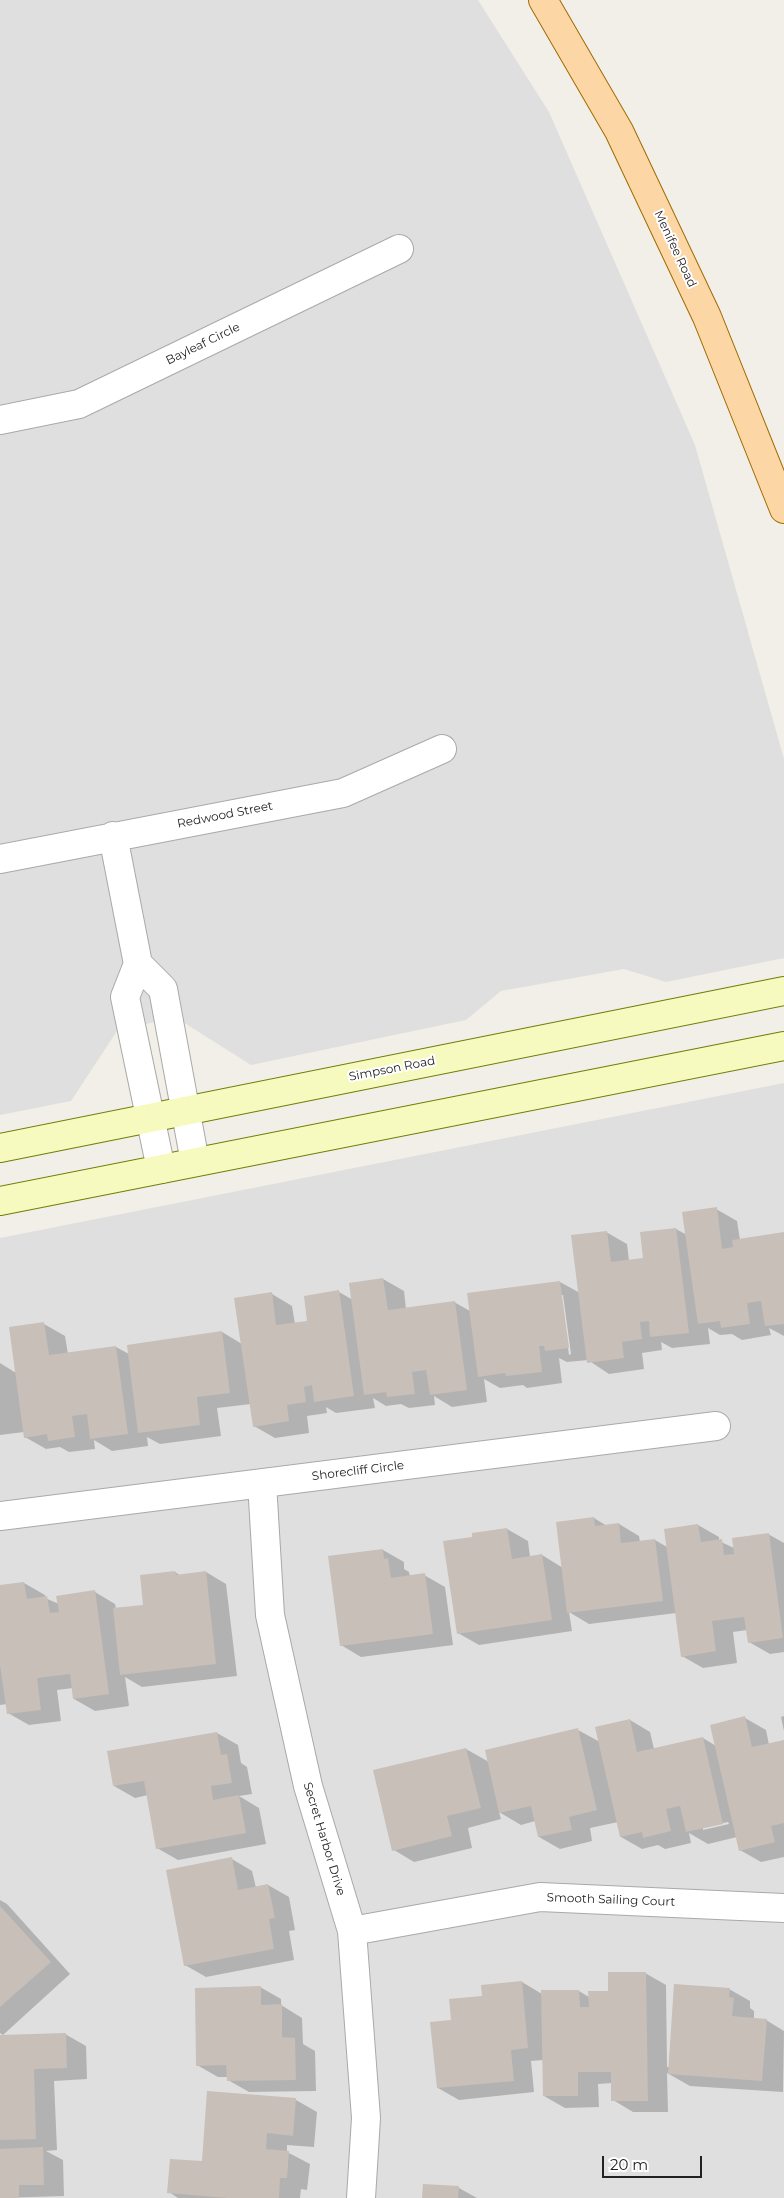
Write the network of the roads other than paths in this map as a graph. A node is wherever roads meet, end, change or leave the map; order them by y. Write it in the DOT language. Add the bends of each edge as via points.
graph roads {
  1 [pos="543,0"];
  2 [pos="398,249"];
  3 [pos="0,420"];
  4 [pos="784,509"];
  5 [pos="442,749"];
  6 [pos="113,836"];
  7 [pos="0,859"];
  8 [pos="138,964"];
  9 [pos="784,990"];
  10 [pos="784,1046"];
  11 [pos="186,1110"];
  12 [pos="150,1118"];
  13 [pos="0,1148"];
  14 [pos="195,1162"];
  15 [pos="161,1169"];
  16 [pos="0,1201"];
  17 [pos="716,1426"];
  18 [pos="262,1483"];
  19 [pos="0,1516"];
  20 [pos="784,1908"];
  21 [pos="352,1931"];
  22 [pos="361,2198"];
  1 -- 4 [label="main road, Menifee Road" via="619,131 707,317"];
  2 -- 3 [label="street, Bayleaf Circle" via="79,404"];
  5 -- 6 [label="street, Redwood Street" via="343,793"];
  6 -- 7 [label="street, Redwood Street"];
  6 -- 8 [label="street"];
  8 -- 11 [label="street" via="163,990"];
  8 -- 12 [label="street" via="124,997"];
  9 -- 11 [label="main road, Simpson Road"];
  10 -- 14 [label="main road"];
  11 -- 12 [label="main road, Simpson Road"];
  11 -- 14 [label="street"];
  12 -- 13 [label="main road, Simpson Road"];
  12 -- 15 [label="street"];
  14 -- 15 [label="main road"];
  15 -- 16 [label="main road"];
  17 -- 18 [label="street, Shorecliff Circle"];
  18 -- 19 [label="street, Shorecliff Circle"];
  18 -- 21 [label="street, Secret Harbor Drive" via="270,1615 308,1786"];
  20 -- 21 [label="street, Smooth Sailing Court" via="540,1898"];
  21 -- 22 [label="street, Secret Harbor Drive" via="366,2118"];
}
